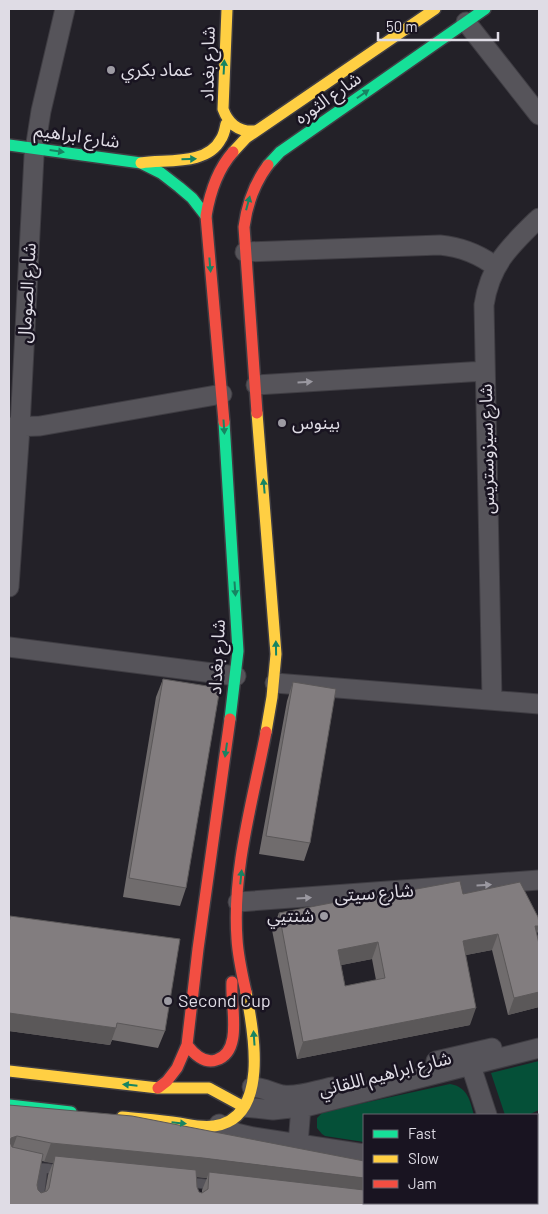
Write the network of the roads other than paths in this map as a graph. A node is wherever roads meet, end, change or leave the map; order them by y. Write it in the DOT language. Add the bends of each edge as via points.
graph roads {
  1 [pos="65,9"];
  2 [pos="227,9"];
  3 [pos="435,9"];
  4 [pos="485,9"];
  5 [pos="466,22"];
  6 [pos="539,115"];
  7 [pos="226,118"];
  8 [pos="254,131"];
  9 [pos="9,145"];
  10 [pos="35,148"];
  11 [pos="141,163"];
  12 [pos="206,216"];
  13 [pos="539,218"];
  14 [pos="245,252"];
  15 [pos="496,267"];
  16 [pos="485,371"];
  17 [pos="256,385"];
  18 [pos="222,394"];
  19 [pos="14,427"];
  20 [pos="9,587"];
  21 [pos="9,647"];
  22 [pos="236,676"];
  23 [pos="275,683"];
  24 [pos="492,700"];
  25 [pos="539,704"];
  26 [pos="539,880"];
  27 [pos="518,882"];
  28 [pos="527,900"];
  29 [pos="238,902"];
  30 [pos="179,947"];
  31 [pos="198,949"];
  32 [pos="241,968"];
  33 [pos="539,1036"];
  34 [pos="187,1045"];
  35 [pos="539,1048"];
  36 [pos="471,1066"];
  37 [pos="9,1071"];
  38 [pos="252,1087"];
  39 [pos="158,1088"];
  40 [pos="209,1088"];
  41 [pos="213,1104"];
  42 [pos="9,1105"];
  43 [pos="244,1107"];
  44 [pos="301,1107"];
  45 [pos="86,1113"];
  46 [pos="487,1114"];
  47 [pos="114,1116"];
  48 [pos="210,1122"];
  49 [pos="298,1144"];
  50 [pos="363,1154"];
  51 [pos="72,1171"];
  52 [pos="193,1185"];
  53 [pos="225,1186"];
  54 [pos="36,1205"];
  1 -- 10 [label="street, شارع الصومال"];
  7 -- 2 [label="main road, شارع بغداد, one-way" via="222,104"];
  3 -- 8 [label="main road, شارع الثوره"];
  4 -- 5 [label="main road, شارع الثوره"];
  5 -- 6 [label="street"];
  14 -- 5 [label="main road, شارع الثوره, one-way" via="245,219 250,197 272,160"];
  7 -- 8 [label="main road, شارع بغداد" via="236,128"];
  11 -- 7 [label="main road, شارع ابراهيم, one-way" via="193,160 204,156 221,140"];
  8 -- 12 [label="main road, شارع الثوره" via="239,144 221,168 209,196"];
  9 -- 10 [label="main road, شارع ابراهيم"];
  10 -- 11 [label="main road, شارع ابراهيم, one-way"];
  10 -- 19 [label="street, شارع الصومال"];
  11 -- 12 [label="main road, شارع ابراهيم" via="179,187"];
  12 -- 18 [label="main road, شارع بغداد, one-way"];
  13 -- 15 [label="street, شارع سيزوستريس" via="507,250"];
  14 -- 15 [label="street" via="440,245 469,251"];
  14 -- 17 [label="main road"];
  15 -- 16 [label="street, شارع سيزوستريس" via="484,305"];
  17 -- 16 [label="street, one-way"];
  16 -- 24 [label="street, شارع سيزوستريس"];
  23 -- 17 [label="main road, one-way" via="276,644"];
  18 -- 19 [label="street" via="40,426"];
  18 -- 22 [label="main road, شارع بغداد, one-way" via="238,634"];
  19 -- 20 [label="street, شارع الصومال"];
  21 -- 22 [label="street"];
  22 -- 31 [label="main road, شارع بغداد, one-way"];
  23 -- 24 [label="street"];
  29 -- 23 [label="main road, one-way" via="250,809"];
  24 -- 25 [label="street"];
  26 -- 27 [label="street, شارع سيتى"];
  27 -- 28 [label="street"];
  29 -- 27 [label="street, شارع سيتى, one-way"];
  29 -- 32 [label="main road"];
  30 -- 31 [label="street"];
  31 -- 34 [label="main road, شارع بغداد"];
  32 -- 34 [label="main road" via="230,988 233,1043 230,1051 220,1059 208,1060 198,1056"];
  38 -- 32 [label="main road, one-way" via="254,1036"];
  33 -- 38 [label="street, شارع ابراهيم اللقاني" via="300,1094 281,1095"];
  34 -- 39 [label="main road, شارع بغداد" via="171,1077"];
  35 -- 36 [label="street, شارع ابراهيم اللقاني"];
  36 -- 44 [label="street, شارع ابراهيم اللقاني"];
  36 -- 46 [label="street"];
  39 -- 37 [label="main road, شارع ابراهيم اللقاني, one-way"];
  38 -- 43 [label="main road"];
  39 -- 40 [label="main road, شارع ابراهيم اللقاني"];
  40 -- 41 [label="main road"];
  40 -- 43 [label="main road, شارع ابراهيم اللقاني"];
  42 -- 45 [label="main road"];
  43 -- 44 [label="street, شارع ابراهيم اللقاني" via="273,1110"];
  43 -- 48 [label="main road" via="235,1116"];
  44 -- 49 [label="street"];
  47 -- 48 [label="main road, one-way"];
  48 -- 49 [label="street" via="241,1135"];
  49 -- 50 [label="street"];
  51 -- 54 [label="lane" via="38,1167 40,1191"];
  52 -- 53 [label="lane"];
}
